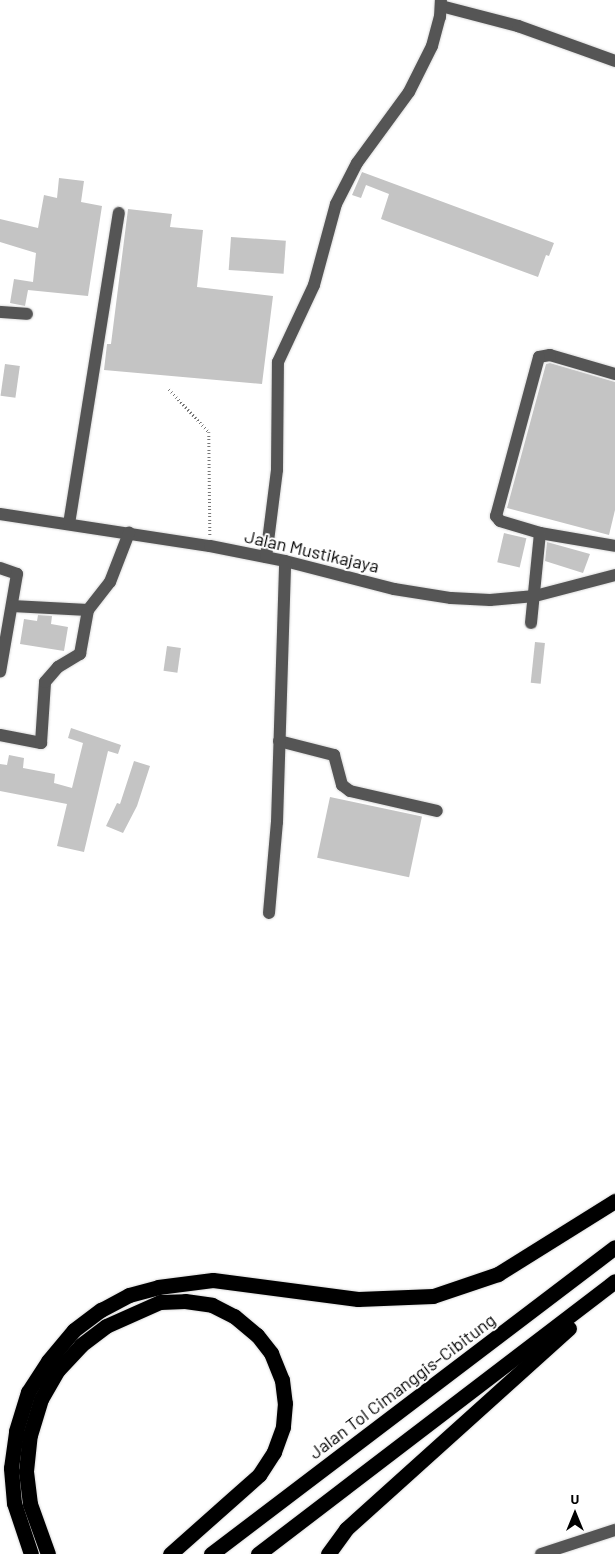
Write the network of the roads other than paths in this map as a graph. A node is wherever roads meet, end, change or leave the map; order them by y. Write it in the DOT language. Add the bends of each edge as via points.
graph roads {
  1 [pos="441,3"];
  2 [pos="615,61"];
  3 [pos="119,212"];
  4 [pos="0,312"];
  5 [pos="27,314"];
  6 [pos="615,374"];
  7 [pos="0,514"];
  8 [pos="69,524"];
  9 [pos="129,533"];
  10 [pos="540,533"];
  11 [pos="615,546"];
  12 [pos="266,557"];
  13 [pos="285,560"];
  14 [pos="0,568"];
  15 [pos="615,575"];
  16 [pos="535,596"];
  17 [pos="12,606"];
  18 [pos="88,610"];
  19 [pos="531,623"];
  20 [pos="0,672"];
  21 [pos="0,735"];
  22 [pos="279,741"];
  23 [pos="437,811"];
  24 [pos="269,913"];
  25 [pos="615,1200"];
  26 [pos="615,1247"];
  27 [pos="615,1281"];
  28 [pos="615,1287"];
  29 [pos="615,1530"];
  30 [pos="31,1554"];
  31 [pos="48,1554"];
  32 [pos="170,1554"];
  33 [pos="211,1554"];
  34 [pos="258,1554"];
  35 [pos="328,1554"];
  36 [pos="541,1554"];
  1 -- 2 [label="street" via="518,26"];
  1 -- 12 [label="street" via="432,46 409,92 357,163 336,204 314,285 278,362 277,470"];
  3 -- 8 [label="street"];
  4 -- 5 [label="street"];
  6 -- 10 [label="street" via="550,355 539,357 496,516 500,521"];
  7 -- 8 [label="street, Jalan Mustikajaya"];
  8 -- 9 [label="street, Jalan Mustikajaya"];
  9 -- 12 [label="street, Jalan Mustikajaya"];
  9 -- 18 [label="street" via="110,582"];
  10 -- 11 [label="street"];
  10 -- 16 [label="street"];
  12 -- 13 [label="street, Jalan Mustikajaya"];
  13 -- 16 [label="street, Jalan Mustikajaya" via="394,589 451,598 490,600"];
  13 -- 22 [label="street"];
  14 -- 17 [label="street" via="18,574"];
  15 -- 16 [label="street, Jalan Mustikajaya"];
  16 -- 19 [label="street"];
  17 -- 18 [label="street"];
  17 -- 20 [label="street"];
  18 -- 21 [label="street" via="80,654 50,673 45,682 41,743"];
  22 -- 23 [label="street" via="334,755 342,785 350,792"];
  22 -- 24 [label="street" via="277,822"];
  25 -- 30 [label="highway" via="498,1274 432,1296 358,1299 213,1280 158,1287 129,1295 101,1310 74,1330 48,1361 28,1392 16,1431 11,1468 14,1503"];
  26 -- 33 [label="highway, Jalan Tol Cimanggis–Cibitung"];
  27 -- 34 [label="highway"];
  28 -- 35 [label="highway" via="360,1517"];
  29 -- 36 [label="street"];
  31 -- 32 [label="highway" via="30,1504 26,1471 30,1435 41,1399 58,1370 81,1345 106,1326 160,1302 185,1301 212,1305 234,1316 257,1335 271,1352 282,1380 285,1403 283,1428 274,1452 259,1475"];
}
